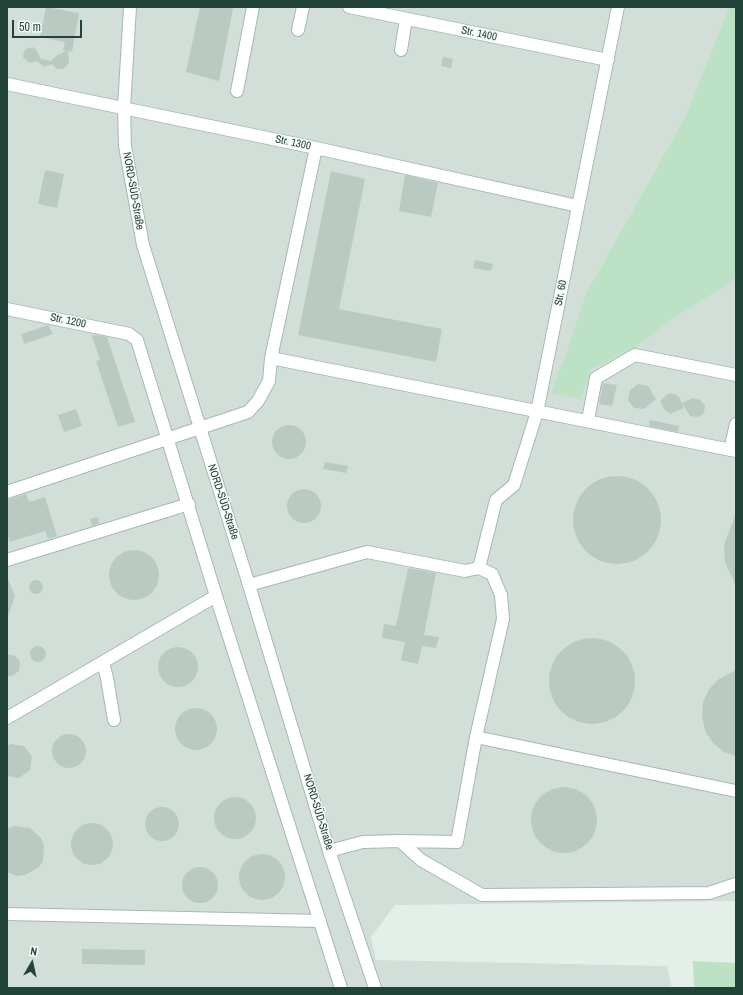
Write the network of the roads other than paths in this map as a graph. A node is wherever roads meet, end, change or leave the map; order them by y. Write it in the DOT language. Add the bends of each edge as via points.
graph roads {
  1 [pos="130,7"];
  2 [pos="253,7"];
  3 [pos="303,7"];
  4 [pos="350,7"];
  5 [pos="618,7"];
  6 [pos="406,19"];
  7 [pos="298,30"];
  8 [pos="400,50"];
  9 [pos="608,60"];
  10 [pos="7,84"];
  11 [pos="237,91"];
  12 [pos="124,108"];
  13 [pos="316,148"];
  14 [pos="578,206"];
  15 [pos="7,308"];
  16 [pos="271,358"];
  17 [pos="736,375"];
  18 [pos="537,412"];
  19 [pos="588,420"];
  20 [pos="736,424"];
  21 [pos="199,428"];
  22 [pos="167,438"];
  23 [pos="733,450"];
  24 [pos="7,492"];
  25 [pos="189,504"];
  26 [pos="7,560"];
  27 [pos="480,568"];
  28 [pos="249,585"];
  29 [pos="216,596"];
  30 [pos="103,662"];
  31 [pos="7,718"];
  32 [pos="114,720"];
  33 [pos="476,737"];
  34 [pos="736,791"];
  35 [pos="400,841"];
  36 [pos="330,851"];
  37 [pos="736,884"];
  38 [pos="7,914"];
  39 [pos="320,921"];
  40 [pos="341,988"];
  41 [pos="375,988"];
  1 -- 12 [label="lane, NORD-SÜD-Straße"];
  2 -- 11 [label="lane"];
  3 -- 7 [label="lane"];
  4 -- 6 [label="lane, Str. 1400"];
  5 -- 9 [label="lane, Str. 60"];
  6 -- 8 [label="lane"];
  6 -- 9 [label="lane, Str. 1400"];
  9 -- 14 [label="lane, Str. 60"];
  10 -- 12 [label="lane, Str. 1300"];
  12 -- 13 [label="lane, Str. 1300"];
  12 -- 21 [label="lane, NORD-SÜD-Straße" via="125,146 143,245"];
  13 -- 14 [label="lane, Str. 1300"];
  13 -- 16 [label="lane"];
  14 -- 18 [label="lane, Str. 60"];
  15 -- 22 [label="lane, Str. 1200" via="129,334 137,340"];
  16 -- 18 [label="lane"];
  16 -- 21 [label="lane" via="269,381 248,412"];
  17 -- 19 [label="lane" via="635,355 596,378"];
  18 -- 19 [label="lane"];
  18 -- 27 [label="lane, Str. 60" via="514,485 496,500"];
  19 -- 23 [label="lane"];
  20 -- 23 [label="lane"];
  21 -- 22 [label="lane"];
  21 -- 28 [label="lane, NORD-SÜD-Straße"];
  22 -- 24 [label="lane"];
  22 -- 25 [label="lane"];
  25 -- 26 [label="lane"];
  25 -- 29 [label="lane"];
  27 -- 28 [label="lane" via="465,571 367,552"];
  27 -- 33 [label="lane" via="492,574 501,595 503,618"];
  28 -- 36 [label="lane, NORD-SÜD-Straße"];
  29 -- 30 [label="lane"];
  29 -- 39 [label="lane"];
  30 -- 31 [label="lane"];
  30 -- 32 [label="lane"];
  33 -- 34 [label="lane"];
  33 -- 35 [label="lane" via="457,842"];
  35 -- 36 [label="lane" via="363,842"];
  35 -- 37 [label="lane" via="421,860 482,895 709,893"];
  36 -- 41 [label="lane, NORD-SÜD-Straße"];
  38 -- 39 [label="lane"];
  39 -- 40 [label="lane"];
}
